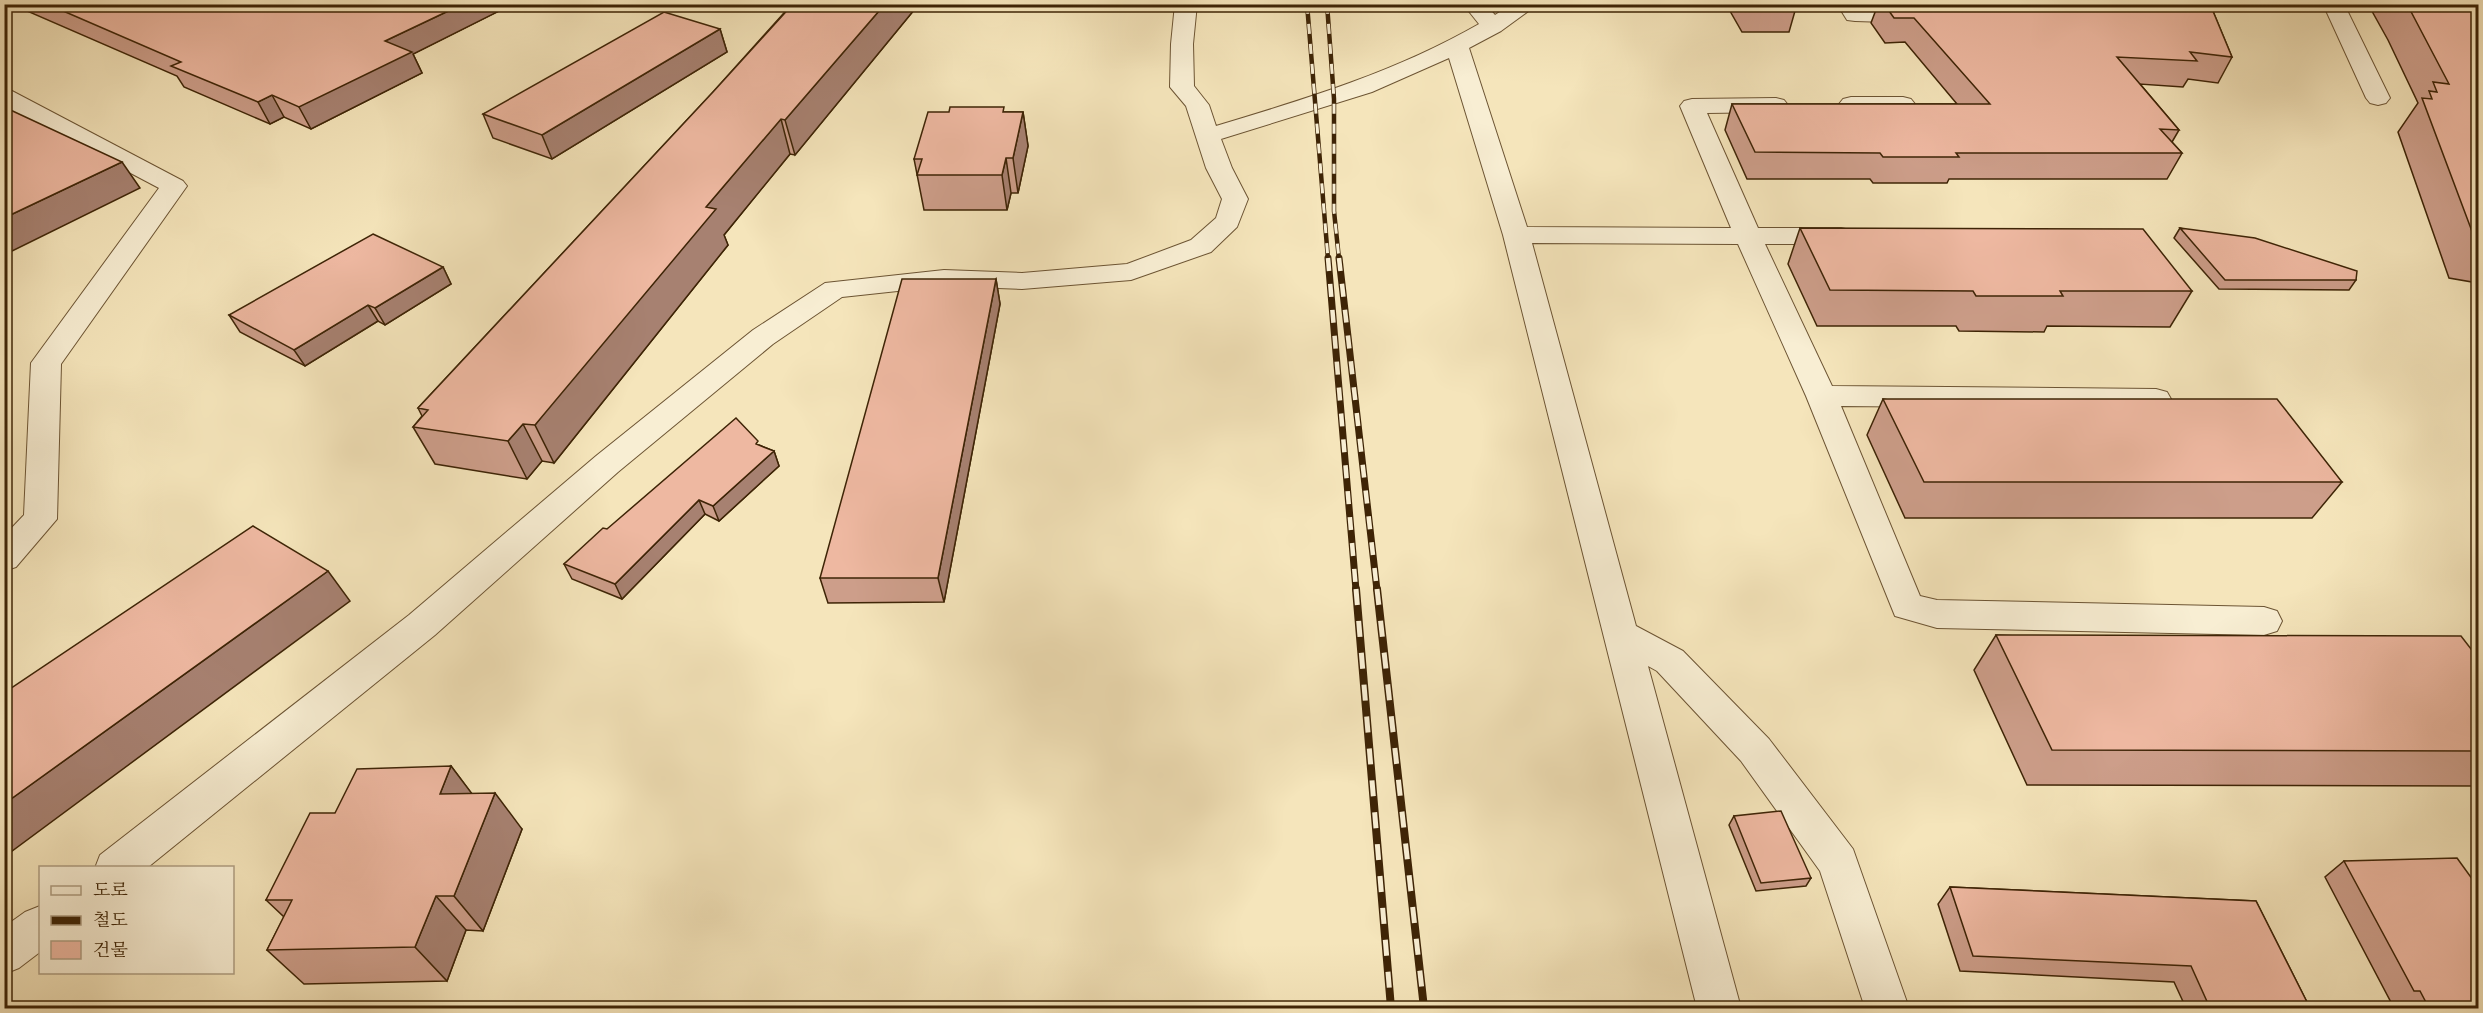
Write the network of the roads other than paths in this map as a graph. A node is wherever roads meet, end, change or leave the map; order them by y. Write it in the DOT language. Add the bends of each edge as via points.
graph roads {
  1 [pos="1186,4"];
  2 [pos="1473,4"];
  3 [pos="1528,4"];
  4 [pos="1847,4"];
  5 [pos="2332,4"];
  6 [pos="1936,16"];
  7 [pos="1493,26"];
  8 [pos="1457,47"];
  9 [pos="4,96"];
  10 [pos="2378,98"];
  11 [pos="1903,104"];
  12 [pos="1207,136"];
  13 [pos="1516,235"];
  14 [pos="1748,236"];
  15 [pos="1863,236"];
  16 [pos="1821,396"];
  17 [pos="2156,399"];
  18 [pos="4,558"];
  19 [pos="2265,621"];
  20 [pos="1621,634"];
  21 [pos="116,866"];
  22 [pos="39,927"];
  23 [pos="4,954"];
  24 [pos="1719,1008"];
  25 [pos="1887,1008"];
  1 -- 12 [label="street" via="1182,87 1197,105"];
  2 -- 7 [label="street"];
  3 -- 7 [label="street"];
  4 -- 6 [label="street" via="1855,15"];
  5 -- 10 [label="street"];
  7 -- 8 [label="street"];
  8 -- 12 [label="street" via="1334,99"];
  8 -- 13 [label="street"];
  9 -- 18 [label="street" via="174,186 46,363 40,519"];
  11 -- 14 [label="street" via="1692,106"];
  12 -- 21 [label="street" via="1235,199 1227,221 1200,246 1131,272 1022,281 944,278 835,289 763,337 607,464 422,626"];
  13 -- 14 [label="street"];
  13 -- 20 [label="street"];
  14 -- 15 [label="street"];
  14 -- 16 [label="street"];
  16 -- 17 [label="street"];
  16 -- 19 [label="street" via="1907,606 1936,614"];
  20 -- 24 [label="street"];
  20 -- 25 [label="street" via="1670,661 1755,750 1838,862"];
  22 -- 23 [label="street"];
}
